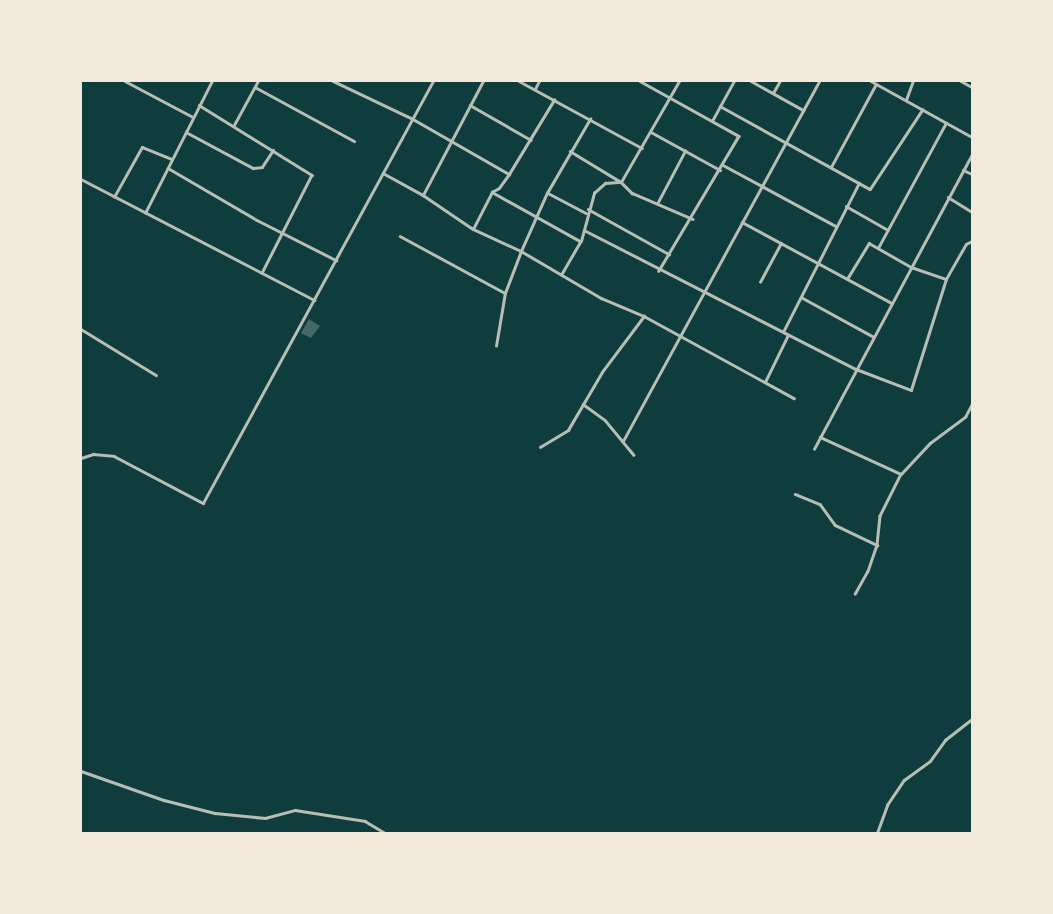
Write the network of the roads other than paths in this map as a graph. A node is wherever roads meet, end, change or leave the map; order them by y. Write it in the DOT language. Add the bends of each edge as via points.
graph roads {
  1 [pos="125,81"];
  2 [pos="212,81"];
  3 [pos="258,81"];
  4 [pos="333,81"];
  5 [pos="434,81"];
  6 [pos="483,81"];
  7 [pos="519,81"];
  8 [pos="539,81"];
  9 [pos="640,81"];
  10 [pos="679,81"];
  11 [pos="734,81"];
  12 [pos="752,81"];
  13 [pos="780,81"];
  14 [pos="819,81"];
  15 [pos="871,81"];
  16 [pos="914,81"];
  17 [pos="962,81"];
  18 [pos="876,84"];
  19 [pos="255,87"];
  20 [pos="972,87"];
  21 [pos="535,89"];
  22 [pos="773,93"];
  23 [pos="670,98"];
  24 [pos="554,100"];
  25 [pos="906,100"];
  26 [pos="199,105"];
  27 [pos="470,105"];
  28 [pos="720,106"];
  29 [pos="803,110"];
  30 [pos="922,110"];
  31 [pos="193,117"];
  32 [pos="413,119"];
  33 [pos="590,120"];
  34 [pos="712,121"];
  35 [pos="946,123"];
  36 [pos="234,125"];
  37 [pos="186,132"];
  38 [pos="651,132"];
  39 [pos="972,137"];
  40 [pos="452,140"];
  41 [pos="531,140"];
  42 [pos="354,141"];
  43 [pos="786,142"];
  44 [pos="642,148"];
  45 [pos="273,150"];
  46 [pos="570,150"];
  47 [pos="685,151"];
  48 [pos="972,154"];
  49 [pos="172,159"];
  50 [pos="723,165"];
  51 [pos="831,167"];
  52 [pos="168,168"];
  53 [pos="720,170"];
  54 [pos="963,170"];
  55 [pos="384,173"];
  56 [pos="509,174"];
  57 [pos="972,174"];
  58 [pos="81,179"];
  59 [pos="621,182"];
  60 [pos="859,183"];
  61 [pos="762,186"];
  62 [pos="492,192"];
  63 [pos="547,193"];
  64 [pos="423,195"];
  65 [pos="114,197"];
  66 [pos="948,197"];
  67 [pos="658,203"];
  68 [pos="846,206"];
  69 [pos="588,209"];
  70 [pos="972,212"];
  71 [pos="145,213"];
  72 [pos="586,213"];
  73 [pos="537,214"];
  74 [pos="692,219"];
  75 [pos="742,222"];
  76 [pos="836,226"];
  77 [pos="473,229"];
  78 [pos="584,230"];
  79 [pos="888,230"];
  80 [pos="283,233"];
  81 [pos="400,236"];
  82 [pos="581,241"];
  83 [pos="972,241"];
  84 [pos="781,243"];
  85 [pos="878,248"];
  86 [pos="522,251"];
  87 [pos="669,254"];
  88 [pos="336,260"];
  89 [pos="818,263"];
  90 [pos="911,267"];
  91 [pos="659,271"];
  92 [pos="262,273"];
  93 [pos="561,275"];
  94 [pos="847,279"];
  95 [pos="946,279"];
  96 [pos="760,282"];
  97 [pos="704,292"];
  98 [pos="505,293"];
  99 [pos="801,297"];
  100 [pos="314,300"];
  101 [pos="892,303"];
  102 [pos="644,316"];
  103 [pos="81,329"];
  104 [pos="783,332"];
  105 [pos="788,335"];
  106 [pos="680,336"];
  107 [pos="874,337"];
  108 [pos="496,346"];
  109 [pos="856,370"];
  110 [pos="156,375"];
  111 [pos="765,382"];
  112 [pos="794,398"];
  113 [pos="583,404"];
  114 [pos="972,404"];
  115 [pos="820,437"];
  116 [pos="623,441"];
  117 [pos="540,447"];
  118 [pos="814,449"];
  119 [pos="634,455"];
  120 [pos="81,458"];
  121 [pos="900,474"];
  122 [pos="795,494"];
  123 [pos="877,545"];
  124 [pos="855,594"];
  125 [pos="972,719"];
  126 [pos="81,771"];
  127 [pos="385,833"];
  128 [pos="877,833"];
  1 -- 31 [label="street"];
  2 -- 26 [label="street"];
  3 -- 19 [label="street"];
  4 -- 32 [label="street"];
  5 -- 32 [label="street"];
  6 -- 27 [label="street"];
  7 -- 21 [label="street"];
  8 -- 21 [label="street"];
  9 -- 23 [label="street"];
  10 -- 23 [label="street"];
  11 -- 28 [label="street"];
  12 -- 22 [label="street"];
  13 -- 22 [label="street"];
  14 -- 29 [label="street"];
  15 -- 18 [label="street"];
  16 -- 25 [label="street"];
  17 -- 20 [label="street"];
  18 -- 25 [label="street"];
  18 -- 51 [label="street"];
  19 -- 36 [label="street"];
  19 -- 42 [label="street"];
  21 -- 24 [label="street"];
  22 -- 29 [label="street"];
  23 -- 34 [label="street"];
  23 -- 38 [label="street"];
  24 -- 33 [label="street"];
  24 -- 41 [label="street"];
  25 -- 30 [label="street"];
  26 -- 31 [label="street"];
  26 -- 36 [label="street"];
  27 -- 40 [label="street"];
  27 -- 41 [label="street"];
  28 -- 34 [label="street"];
  28 -- 43 [label="street"];
  29 -- 43 [label="street"];
  30 -- 35 [label="street"];
  30 -- 60 [label="street" via="870,189"];
  31 -- 37 [label="street"];
  32 -- 40 [label="street"];
  32 -- 55 [label="street"];
  33 -- 44 [label="street"];
  33 -- 46 [label="street"];
  34 -- 50 [label="street" via="739,136"];
  35 -- 39 [label="street"];
  35 -- 79 [label="street"];
  36 -- 45 [label="street"];
  37 -- 45 [label="street" via="252,168 262,167"];
  37 -- 49 [label="street"];
  38 -- 44 [label="street"];
  38 -- 47 [label="street"];
  40 -- 56 [label="street"];
  40 -- 64 [label="street"];
  41 -- 56 [label="street"];
  43 -- 51 [label="street"];
  43 -- 61 [label="street"];
  44 -- 59 [label="street"];
  45 -- 80 [label="street" via="307,171 312,178"];
  46 -- 59 [label="street"];
  46 -- 63 [label="street"];
  47 -- 53 [label="street"];
  47 -- 67 [label="street"];
  48 -- 54 [label="street"];
  49 -- 52 [label="street"];
  49 -- 65 [label="street" via="142,147"];
  50 -- 53 [label="street"];
  50 -- 61 [label="street"];
  51 -- 60 [label="street"];
  52 -- 71 [label="street"];
  52 -- 80 [label="street"];
  53 -- 74 [label="street"];
  54 -- 57 [label="street"];
  54 -- 66 [label="street"];
  55 -- 64 [label="street"];
  55 -- 88 [label="street"];
  56 -- 62 [label="street"];
  58 -- 65 [label="street"];
  59 -- 67 [label="street" via="632,193"];
  59 -- 69 [label="street" via="605,182 594,193"];
  60 -- 68 [label="street"];
  61 -- 75 [label="street"];
  61 -- 76 [label="street"];
  62 -- 73 [label="street"];
  62 -- 77 [label="street"];
  63 -- 72 [label="street"];
  63 -- 73 [label="street"];
  64 -- 77 [label="street"];
  65 -- 71 [label="street"];
  66 -- 70 [label="street"];
  66 -- 90 [label="street"];
  67 -- 74 [label="street"];
  68 -- 76 [label="street"];
  68 -- 79 [label="street"];
  69 -- 72 [label="street"];
  69 -- 87 [label="street"];
  71 -- 92 [label="street"];
  72 -- 78 [label="street"];
  73 -- 82 [label="street"];
  73 -- 86 [label="street"];
  74 -- 87 [label="street"];
  75 -- 84 [label="street"];
  75 -- 97 [label="street"];
  76 -- 89 [label="street"];
  77 -- 86 [label="street"];
  78 -- 82 [label="street"];
  78 -- 91 [label="street"];
  79 -- 85 [label="street"];
  80 -- 88 [label="street"];
  80 -- 92 [label="street"];
  81 -- 98 [label="street"];
  82 -- 93 [label="street"];
  83 -- 95 [label="street" via="966,244"];
  84 -- 89 [label="street"];
  84 -- 96 [label="street"];
  85 -- 90 [label="street"];
  85 -- 94 [label="street" via="869,243"];
  86 -- 93 [label="street"];
  86 -- 98 [label="street"];
  87 -- 91 [label="street"];
  88 -- 100 [label="street"];
  89 -- 94 [label="street"];
  89 -- 99 [label="street"];
  90 -- 95 [label="street"];
  90 -- 101 [label="street"];
  91 -- 97 [label="street"];
  92 -- 100 [label="street"];
  93 -- 102 [label="street" via="601,298"];
  94 -- 101 [label="street"];
  95 -- 109 [label="street" via="911,390"];
  97 -- 104 [label="street"];
  97 -- 106 [label="street"];
  98 -- 108 [label="street"];
  99 -- 104 [label="street"];
  99 -- 107 [label="street"];
  100 -- 120 [label="street" via="203,503 114,456 93,454"];
  101 -- 107 [label="street"];
  102 -- 106 [label="street"];
  102 -- 113 [label="street" via="602,372"];
  103 -- 110 [label="street"];
  104 -- 105 [label="street"];
  105 -- 109 [label="street"];
  105 -- 111 [label="street"];
  106 -- 111 [label="street"];
  106 -- 116 [label="street"];
  107 -- 109 [label="street"];
  109 -- 115 [label="street"];
  111 -- 112 [label="street"];
  113 -- 116 [label="street" via="605,420"];
  113 -- 117 [label="street" via="568,430"];
  114 -- 121 [label="street" via="965,417 930,443"];
  115 -- 118 [label="street"];
  115 -- 121 [label="street"];
  116 -- 119 [label="street"];
  121 -- 123 [label="street" via="880,516"];
  122 -- 123 [label="street" via="820,504 835,525"];
  123 -- 124 [label="street"];
  125 -- 128 [label="street" via="945,740 930,761 904,780"];
  126 -- 127 [label="street" via="164,800 215,813 265,818 294,810 365,821"];
}
